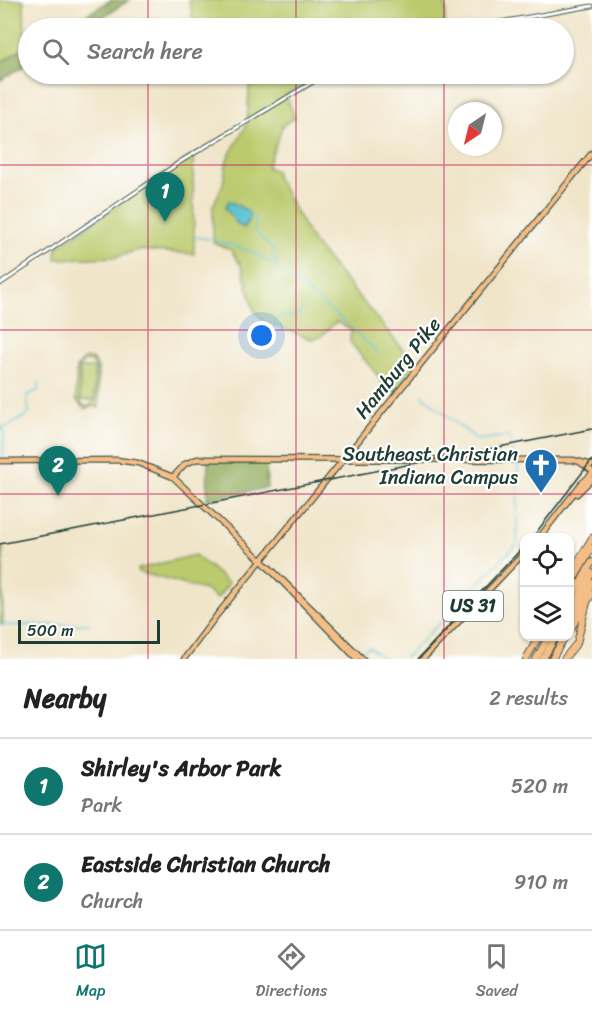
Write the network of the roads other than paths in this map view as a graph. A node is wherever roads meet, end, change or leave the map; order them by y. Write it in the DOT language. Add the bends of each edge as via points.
graph roads {
  1 [pos="592,6"];
  2 [pos="523,18"];
  3 [pos="309,84"];
  4 [pos="592,153"];
  5 [pos="0,284"];
  6 [pos="351,451"];
  7 [pos="0,461"];
  8 [pos="343,461"];
  9 [pos="360,461"];
  10 [pos="581,462"];
  11 [pos="592,465"];
  12 [pos="592,473"];
  13 [pos="173,477"];
  14 [pos="592,479"];
  15 [pos="562,510"];
  16 [pos="542,533"];
  17 [pos="591,543"];
  18 [pos="520,558"];
  19 [pos="262,561"];
  20 [pos="592,562"];
  21 [pos="574,568"];
  22 [pos="592,573"];
  23 [pos="574,580"];
  24 [pos="592,583"];
  25 [pos="574,594"];
  26 [pos="592,594"];
  27 [pos="587,602"];
  28 [pos="574,607"];
  29 [pos="574,615"];
  30 [pos="574,623"];
  31 [pos="535,641"];
  32 [pos="541,641"];
  33 [pos="546,641"];
  34 [pos="553,641"];
  35 [pos="561,641"];
  36 [pos="184,659"];
  37 [pos="357,659"];
  38 [pos="363,659"];
  39 [pos="423,659"];
  40 [pos="526,659"];
  41 [pos="531,659"];
  42 [pos="536,659"];
  43 [pos="543,659"];
  44 [pos="552,659"];
  45 [pos="564,659"];
  1 -- 2 [label="street"];
  3 -- 5 [label="street" via="186,158"];
  4 -- 6 [label="main road, Hamburg Pike"];
  6 -- 8 [label="main road, Hamburg Pike"];
  6 -- 9 [label="main road" via="352,458"];
  7 -- 13 [label="main road" via="117,459"];
  8 -- 9 [label="main road"];
  8 -- 13 [label="main road" via="197,459 185,464"];
  8 -- 19 [label="main road, Hamburg Pike"];
  9 -- 10 [label="main road"];
  10 -- 11 [label="main road"];
  10 -- 12 [label="main road"];
  12 -- 15 [label="main road"];
  13 -- 19 [label="main road"];
  14 -- 15 [label="main road"];
  15 -- 16 [label="main road"];
  17 -- 21 [label="highway"];
  17 -- 23 [label="highway"];
  18 -- 39 [label="main road, US 31"];
  19 -- 36 [label="main road, Hamburg Pike"];
  19 -- 37 [label="main road"];
  19 -- 38 [label="main road"];
  20 -- 25 [label="highway"];
  22 -- 28 [label="highway"];
  24 -- 29 [label="highway"];
  26 -- 27 [label="highway"];
  27 -- 30 [label="highway"];
  27 -- 45 [label="highway" via="577,642"];
  31 -- 40 [label="highway"];
  32 -- 41 [label="highway"];
  33 -- 42 [label="highway"];
  34 -- 43 [label="highway"];
  35 -- 44 [label="highway"];
}
